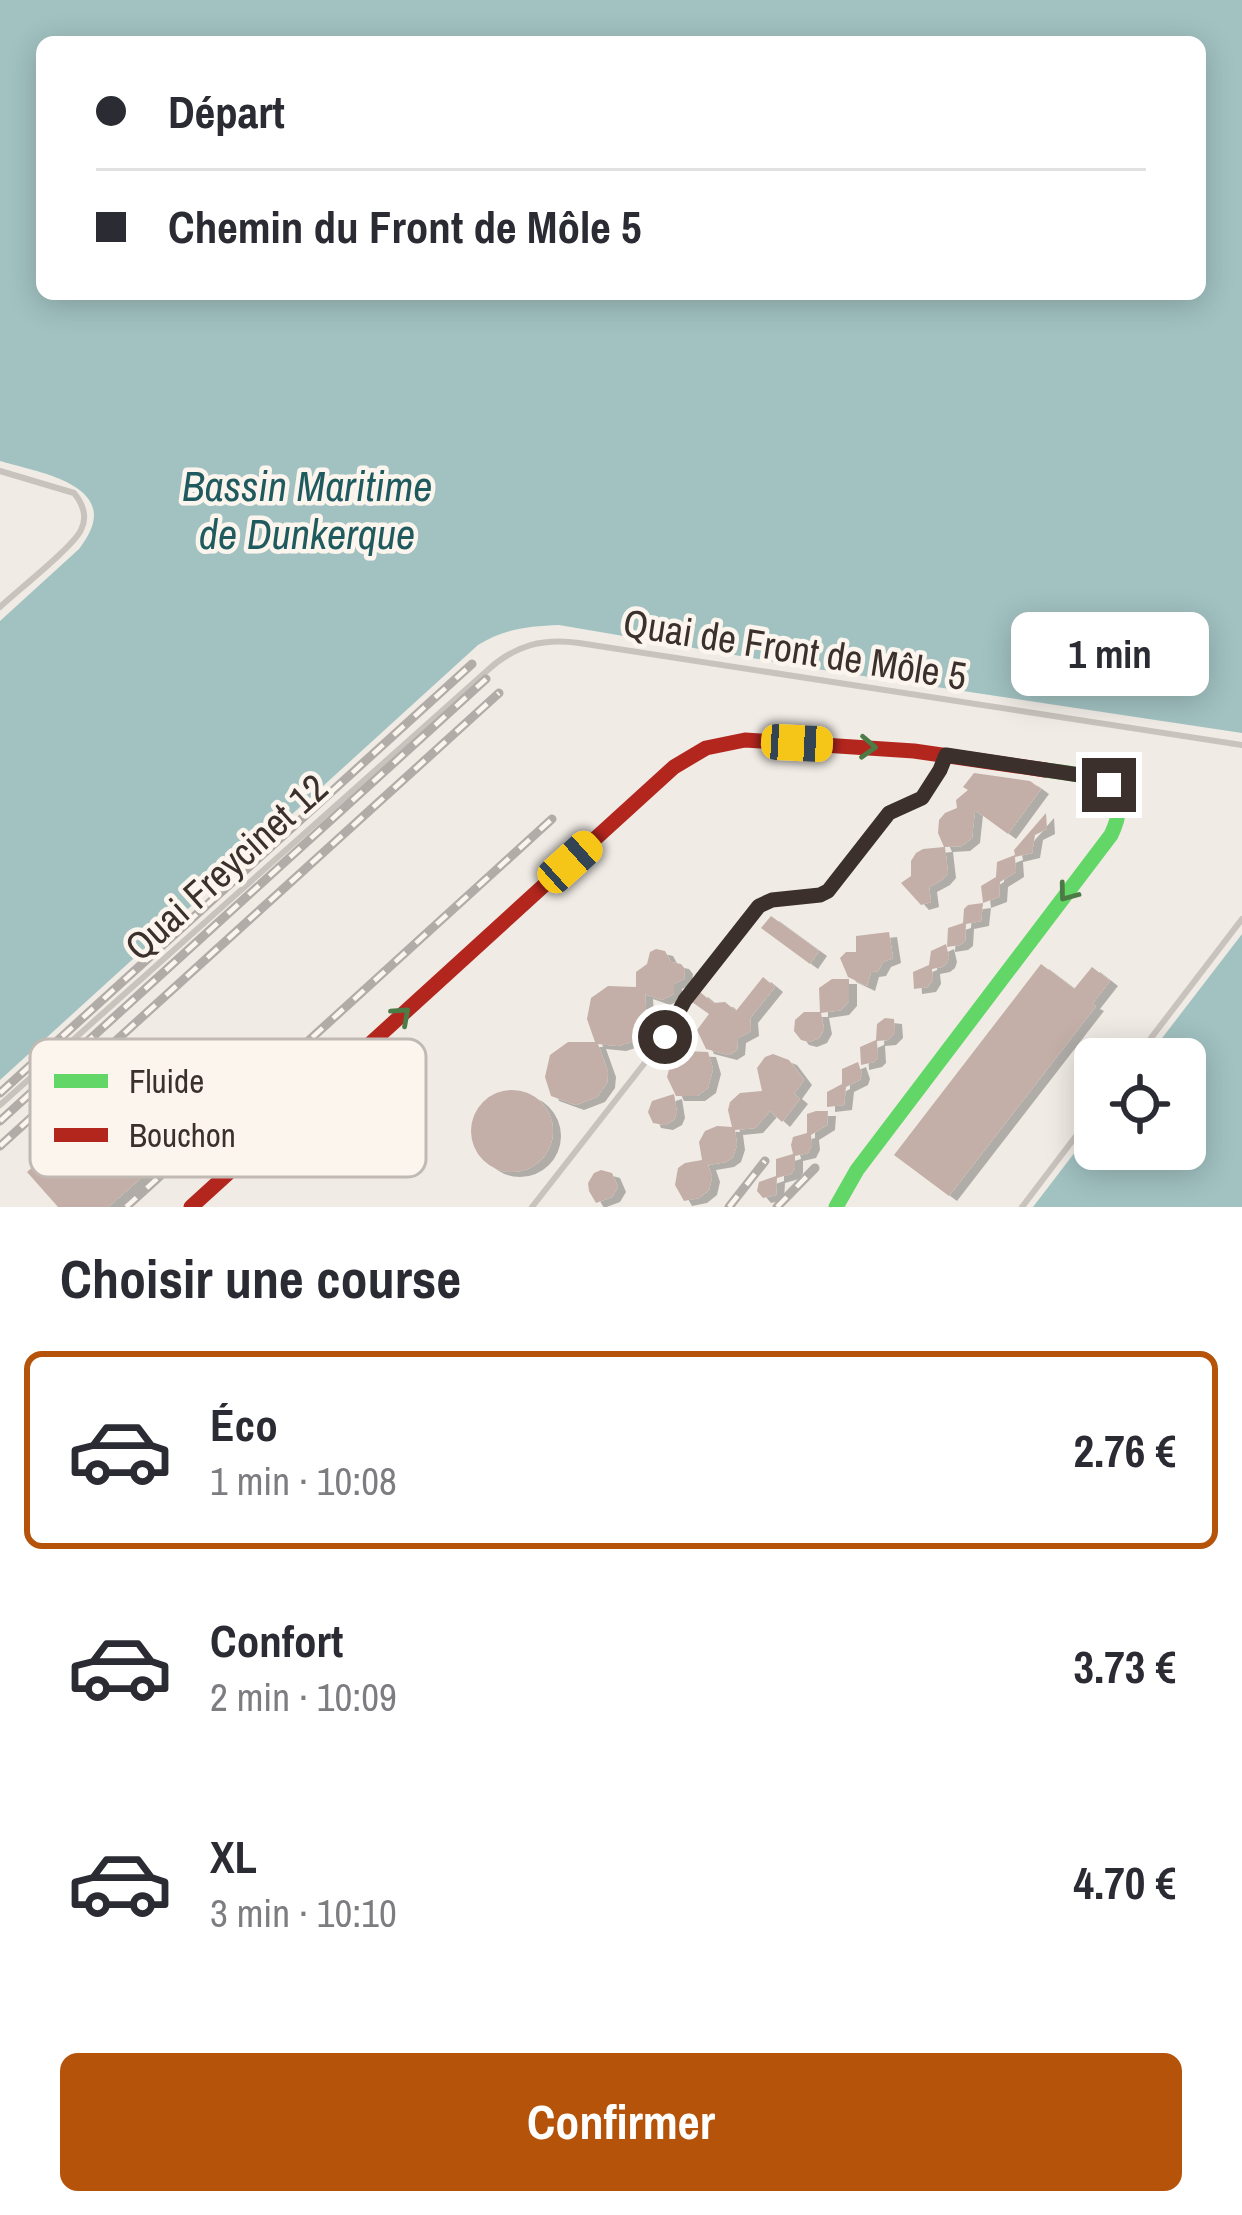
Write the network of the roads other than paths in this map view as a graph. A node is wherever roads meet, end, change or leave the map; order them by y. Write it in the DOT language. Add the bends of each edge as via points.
graph roads {
  1 [pos="0,471"];
  2 [pos="0,607"];
  3 [pos="489,669"];
  4 [pos="1242,745"];
  5 [pos="946,755"];
  6 [pos="1242,919"];
  7 [pos="1151,1038"];
  8 [pos="75,1039"];
  9 [pos="375,1039"];
  10 [pos="30,1079"];
  11 [pos="0,1106"];
  12 [pos="1074,1139"];
  13 [pos="224,1177"];
  14 [pos="191,1207"];
  15 [pos="532,1207"];
  16 [pos="836,1207"];
  17 [pos="1022,1207"];
  1 -- 2 [label="lane" via="74,493 85,517 76,537"];
  3 -- 4 [label="lane, Quai de Front de Môle 5" via="523,646 559,640"];
  3 -- 8 [label="lane, Quai Freycinet 12"];
  9 -- 5 [label="street, one-way" via="674,767 706,748 737,741"];
  5 -- 15 [label="lane" via="922,798 889,813 828,891 759,906"];
  5 -- 16 [label="street, one-way" via="1093,777 1116,794 1120,816"];
  6 -- 7 [label="lane"];
  10 -- 11 [label="lane, Quai Freycinet 12"];
  12 -- 17 [label="lane"];
  14 -- 13 [label="street, one-way"];
}
